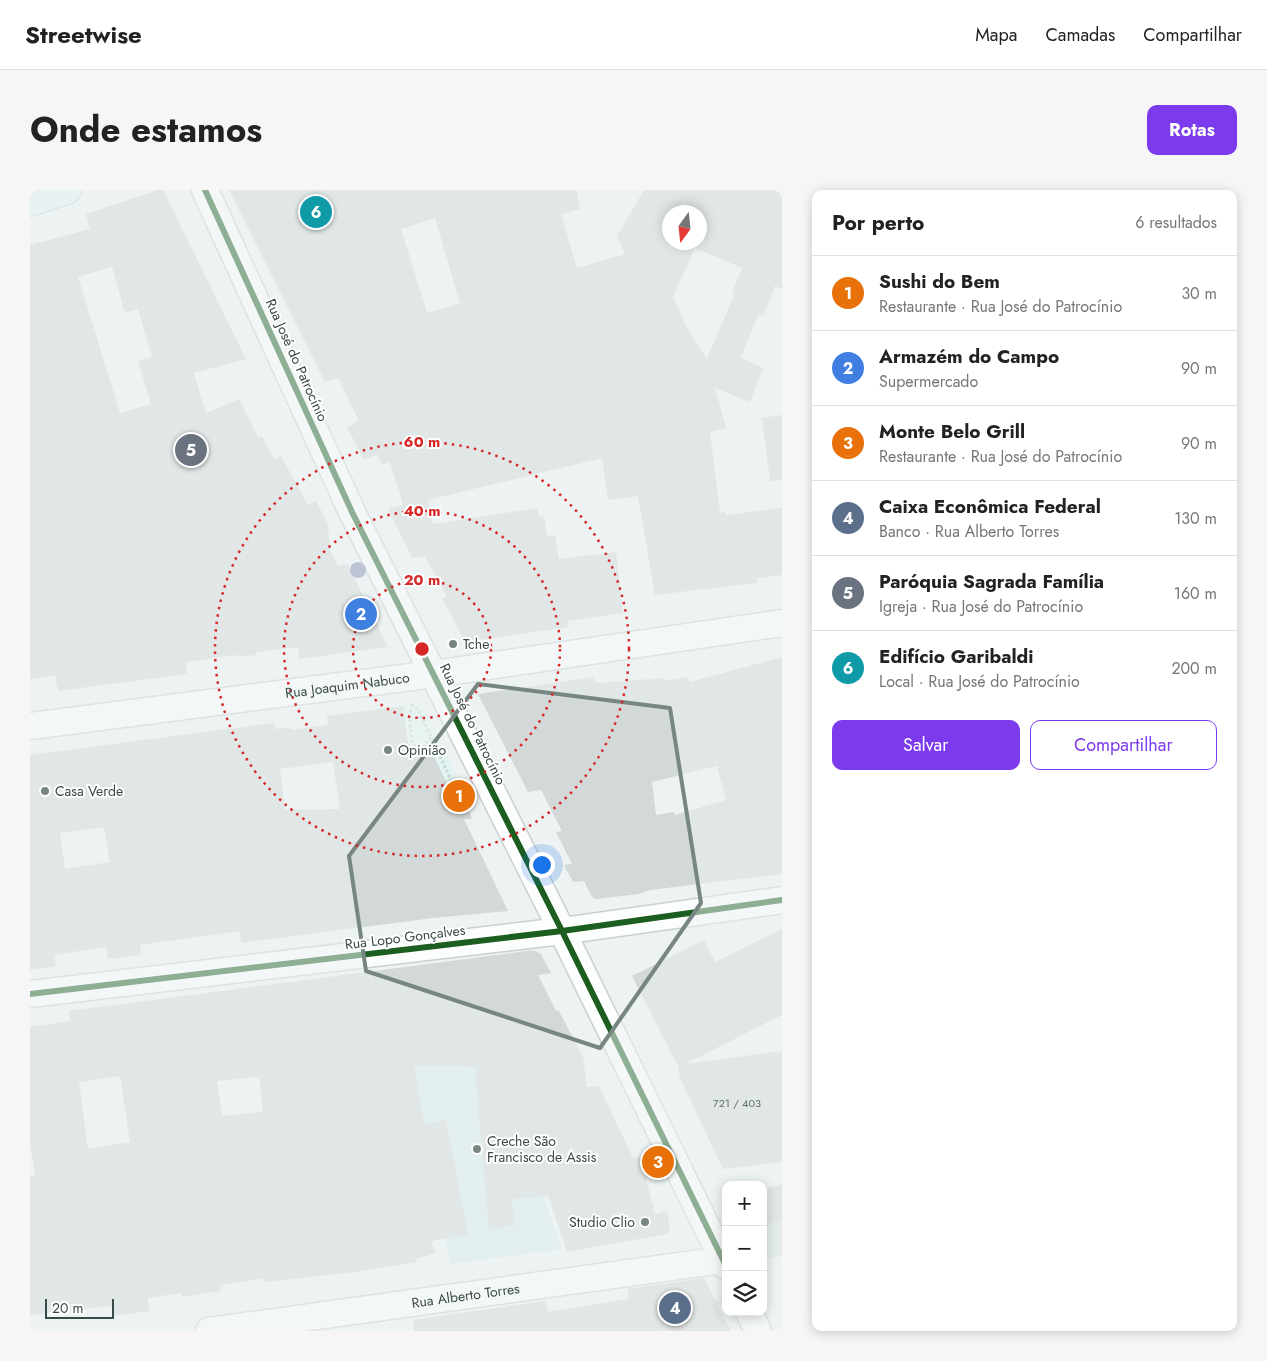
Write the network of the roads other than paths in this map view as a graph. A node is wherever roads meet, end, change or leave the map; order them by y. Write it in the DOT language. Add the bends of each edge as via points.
graph roads {
  1 [pos="67,190"];
  2 [pos="205,190"];
  3 [pos="30,202"];
  4 [pos="782,623"];
  5 [pos="434,674"];
  6 [pos="30,726"];
  7 [pos="782,900"];
  8 [pos="562,931"];
  9 [pos="30,994"];
  10 [pos="722,1259"];
  11 [pos="722,1263"];
  12 [pos="751,1316"];
  13 [pos="209,1331"];
  14 [pos="758,1331"];
  1 -- 3 [label="main road"];
  2 -- 5 [label="street, Rua José do Patrocínio" via="352,512"];
  4 -- 5 [label="street, Rua Joaquim Nabuco"];
  5 -- 6 [label="street, Rua Joaquim Nabuco"];
  5 -- 8 [label="street, Rua José do Patrocínio"];
  7 -- 8 [label="street, Rua Lopo Gonçalves"];
  8 -- 9 [label="street, Rua Lopo Gonçalves"];
  8 -- 10 [label="street, Rua José do Patrocínio"];
  11 -- 13 [label="street, Rua Alberto Torres"];
  12 -- 14 [label="street"];
}
